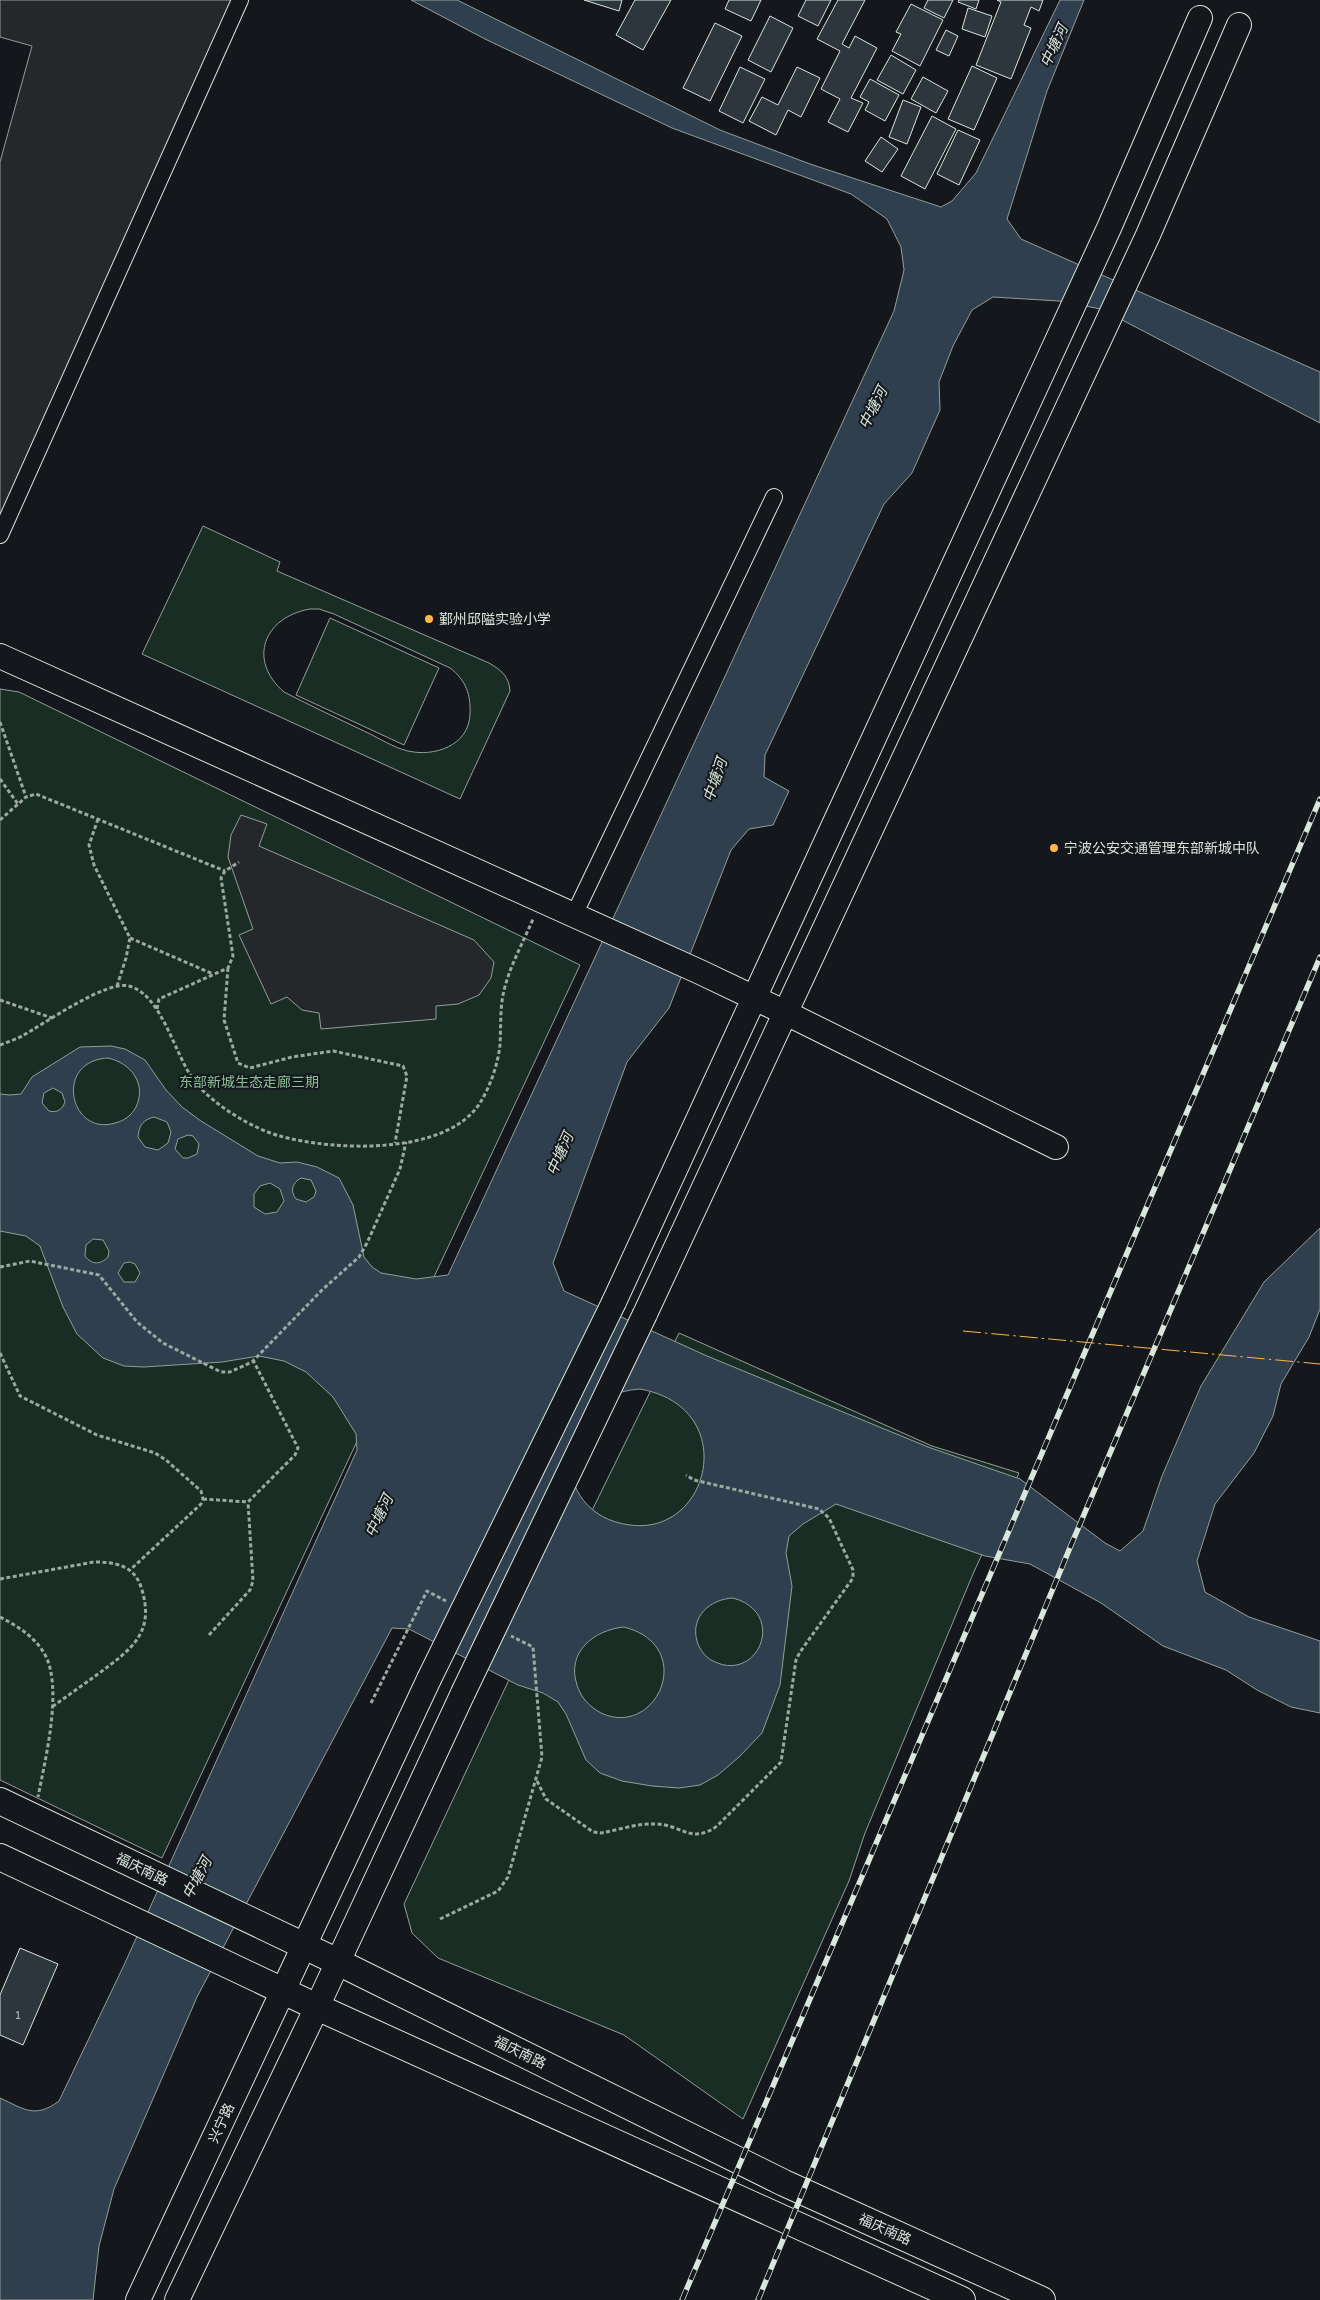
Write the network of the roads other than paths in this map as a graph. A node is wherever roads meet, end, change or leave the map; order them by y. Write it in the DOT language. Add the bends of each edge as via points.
graph roads {
  1 [pos="240,0"];
  2 [pos="1200,18"];
  3 [pos="1239,25"];
  4 [pos="774,497"];
  5 [pos="0,535"];
  6 [pos="0,656"];
  7 [pos="577,917"];
  8 [pos="754,998"];
  9 [pos="786,1013"];
  10 [pos="1056,1147"];
  11 [pos="0,1801"];
  12 [pos="0,1857"];
  13 [pos="304,1946"];
  14 [pos="338,1962"];
  15 [pos="283,1991"];
  16 [pos="317,2007"];
  17 [pos="138,2300"];
  18 [pos="177,2300"];
  19 [pos="962,2300"];
  20 [pos="1042,2300"];
  1 -- 5 [label="street"];
  2 -- 8 [label="main road, 兴宁路" via="1100,246"];
  3 -- 9 [label="main road" via="1148,235"];
  4 -- 7 [label="street"];
  6 -- 7 [label="main road"];
  7 -- 8 [label="main road"];
  8 -- 9 [label="main road"];
  8 -- 13 [label="main road, 兴宁路, bridge" via="614,1302 429,1679"];
  9 -- 10 [label="main road"];
  9 -- 14 [label="main road, bridge" via="462,1693"];
  11 -- 13 [label="main road, 福庆南路"];
  12 -- 15 [label="main road"];
  13 -- 14 [label="main road, 福庆南路"];
  13 -- 15 [label="main road, 兴宁路"];
  14 -- 16 [label="main road"];
  14 -- 20 [label="main road, 福庆南路" via="784,2183"];
  15 -- 16 [label="main road"];
  15 -- 17 [label="main road, 兴宁路"];
  16 -- 18 [label="main road"];
  16 -- 19 [label="main road"];
}
